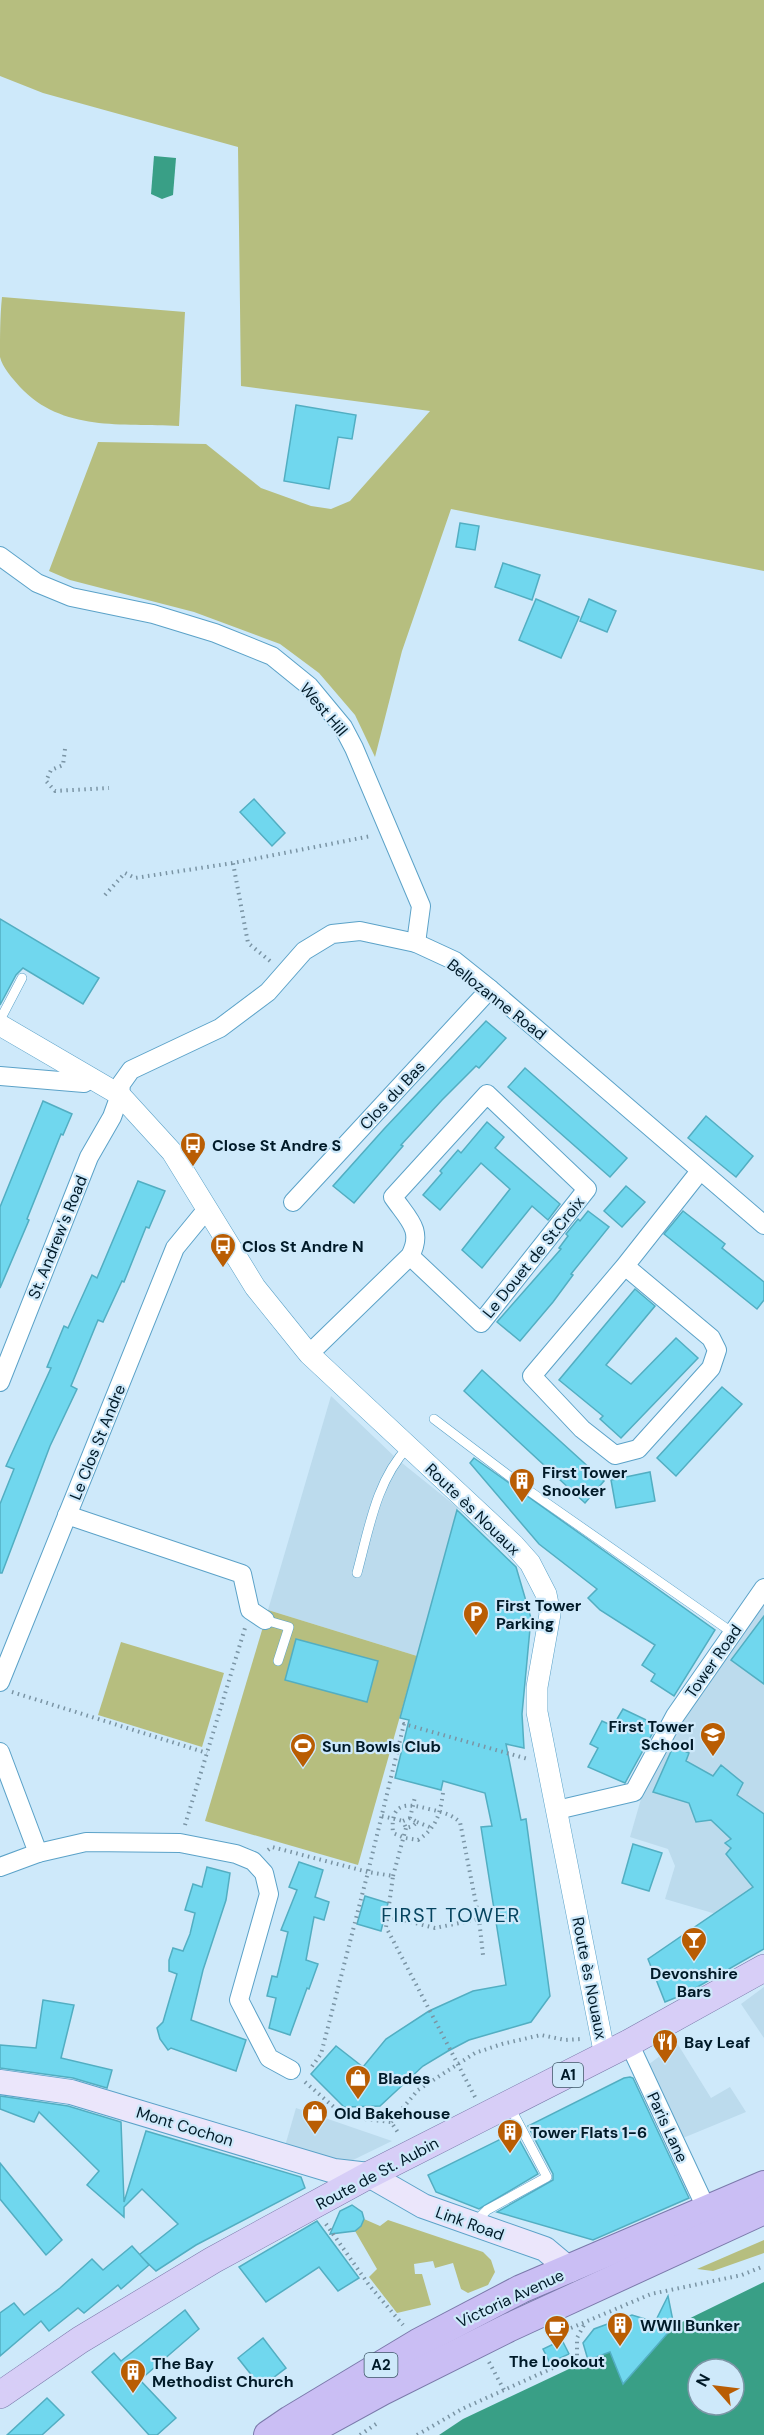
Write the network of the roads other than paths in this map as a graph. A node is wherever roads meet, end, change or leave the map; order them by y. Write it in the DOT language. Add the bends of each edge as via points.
graph roads {
  1 [pos="0,556"];
  2 [pos="416,944"];
  3 [pos="22,978"];
  4 [pos="490,989"];
  5 [pos="0,1020"];
  6 [pos="0,1025"];
  7 [pos="0,1076"];
  8 [pos="92,1078"];
  9 [pos="120,1095"];
  10 [pos="700,1171"];
  11 [pos="293,1202"];
  12 [pos="207,1209"];
  13 [pos="764,1225"];
  14 [pos="410,1256"];
  15 [pos="625,1266"];
  16 [pos="309,1354"];
  17 [pos="0,1382"];
  18 [pos="434,1419"];
  19 [pos="408,1447"];
  20 [pos="67,1515"];
  21 [pos="357,1573"];
  22 [pos="764,1588"];
  23 [pos="258,1615"];
  24 [pos="734,1633"];
  25 [pos="278,1661"];
  26 [pos="5,1687"];
  27 [pos="0,1752"];
  28 [pos="557,1810"];
  29 [pos="38,1853"];
  30 [pos="0,1867"];
  31 [pos="764,1968"];
  32 [pos="629,2043"];
  33 [pos="603,2047"];
  34 [pos="296,2075"];
  35 [pos="0,2082"];
  36 [pos="509,2105"];
  37 [pos="369,2175"];
  38 [pos="764,2185"];
  39 [pos="706,2210"];
  40 [pos="764,2210"];
  41 [pos="472,2225"];
  42 [pos="576,2281"];
  43 [pos="0,2395"];
  44 [pos="268,2435"];
  45 [pos="302,2435"];
  1 -- 2 [label="street, West Hill" via="37,583 71,597 153,614 272,656 309,686 343,727 354,748 421,906"];
  2 -- 4 [label="street, Bellozanne Road" via="455,961"];
  2 -- 9 [label="street, Bellozanne Road" via="360,931 332,934 304,951 268,992 220,1028 131,1070 121,1084"];
  3 -- 5 [label="lane"];
  4 -- 10 [label="street, Bellozanne Road"];
  4 -- 11 [label="street, Clos du Bas"];
  6 -- 8 [label="street, Route ès Nouaux"];
  7 -- 8 [label="street" via="84,1083"];
  8 -- 9 [label="street, Route ès Nouaux"];
  9 -- 12 [label="street, Route ès Nouaux" via="171,1152"];
  9 -- 17 [label="street, St. Andrew's Road" via="89,1157"];
  10 -- 13 [label="street, Bellozanne Road"];
  10 -- 15 [label="street"];
  12 -- 16 [label="street, Route ès Nouaux" via="255,1287"];
  12 -- 20 [label="street, Le Clos St Andre" via="175,1248"];
  14 -- 14 [label="street, Le Douet de St.Croix" via="480,1323 587,1189 487,1094 393,1197 414,1227 416,1244"];
  14 -- 16 [label="street"];
  15 -- 15 [label="street" via="532,1376 582,1429 615,1455 638,1449 711,1368 717,1350 711,1338"];
  16 -- 19 [label="street, Route ès Nouaux"];
  18 -- 24 [label="lane" via="485,1460"];
  19 -- 21 [label="lane" via="379,1492"];
  19 -- 28 [label="street, Route ès Nouaux" via="514,1545 530,1563 546,1594 550,1614 537,1688 537,1712"];
  20 -- 23 [label="street" via="242,1574"];
  20 -- 26 [label="street, Le Clos St Andre"];
  22 -- 24 [label="street, Tower Road"];
  23 -- 25 [label="lane" via="289,1627"];
  24 -- 28 [label="street, Tower Road" via="675,1716 634,1792"];
  27 -- 29 [label="street"];
  28 -- 33 [label="street, Route ès Nouaux"];
  29 -- 30 [label="street"];
  29 -- 34 [label="street" via="86,1842 180,1843 253,1861 264,1873 269,1894 239,2000 269,2058"];
  31 -- 32 [label="main road, Route de St. Aubin / A1"];
  32 -- 33 [label="main road, Route de St. Aubin / A1"];
  32 -- 39 [label="street, Paris Lane"];
  33 -- 36 [label="main road, Route de St. Aubin / A1"];
  35 -- 37 [label="main road, Mont Cochon" via="71,2092 334,2171"];
  36 -- 37 [label="main road, Route de St. Aubin / A1"];
  36 -- 41 [label="lane" via="547,2177 487,2210"];
  37 -- 41 [label="main road, Link Road" via="423,2206"];
  37 -- 43 [label="main road, Route de St. Aubin / A1" via="213,2260 80,2340"];
  38 -- 39 [label="highway, Victoria Avenue / A2"];
  39 -- 42 [label="highway, Victoria Avenue / A2"];
  40 -- 42 [label="highway, Victoria Avenue / A2"];
  41 -- 42 [label="main road, Link Road" via="545,2249"];
  42 -- 44 [label="highway, Victoria Avenue / A2" via="521,2289 418,2343"];
  42 -- 45 [label="highway, Victoria Avenue / A2" via="481,2342"];
}
